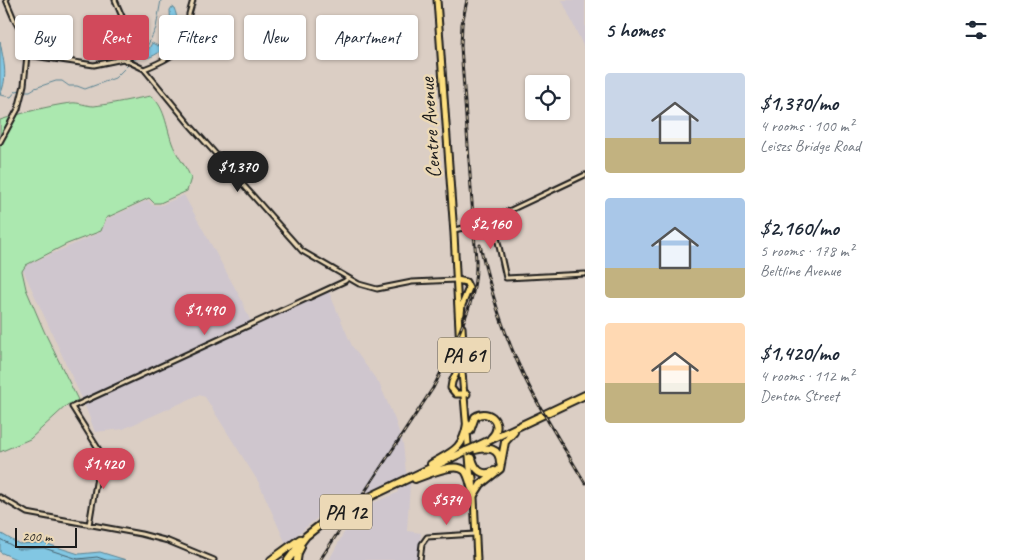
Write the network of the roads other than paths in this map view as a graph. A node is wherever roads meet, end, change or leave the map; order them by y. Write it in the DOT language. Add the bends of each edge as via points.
graph roads {
  1 [pos="6,0"];
  2 [pos="115,0"];
  3 [pos="193,0"];
  4 [pos="436,0"];
  5 [pos="15,19"];
  6 [pos="26,60"];
  7 [pos="59,60"];
  8 [pos="128,61"];
  9 [pos="144,69"];
  10 [pos="0,142"];
  11 [pos="585,176"];
  12 [pos="493,219"];
  13 [pos="454,230"];
  14 [pos="585,274"];
  15 [pos="348,278"];
  16 [pos="457,280"];
  17 [pos="461,314"];
  18 [pos="461,359"];
  19 [pos="465,394"];
  20 [pos="585,395"];
  21 [pos="466,424"];
  22 [pos="470,431"];
  23 [pos="514,432"];
  24 [pos="486,442"];
  25 [pos="473,449"];
  26 [pos="468,454"];
  27 [pos="413,478"];
  28 [pos="397,485"];
  29 [pos="473,493"];
  30 [pos="0,497"];
  31 [pos="90,525"];
  32 [pos="315,528"];
  33 [pos="475,534"];
  34 [pos="301,546"];
  35 [pos="214,560"];
  36 [pos="273,560"];
  37 [pos="288,560"];
  38 [pos="297,560"];
  39 [pos="420,560"];
  40 [pos="477,560"];
  1 -- 5 [label="street"];
  2 -- 8 [label="street" via="127,28 140,44 139,50"];
  3 -- 9 [label="street" via="188,41 162,62"];
  4 -- 13 [label="main road, Centre Avenue / PA 61"];
  6 -- 10 [label="street" via="18,109"];
  7 -- 8 [label="street" via="91,65"];
  8 -- 9 [label="street"];
  9 -- 15 [label="street" via="302,252"];
  11 -- 12 [label="street"];
  12 -- 13 [label="street, bridge"];
  12 -- 14 [label="street" via="506,278"];
  13 -- 16 [label="main road, Centre Avenue / PA 61"];
  15 -- 16 [label="street" via="377,289 412,282"];
  15 -- 31 [label="street" via="72,407 101,453"];
  16 -- 17 [label="main road, Centre Avenue / PA 61"];
  16 -- 17 [label="main road" via="466,282 469,288"];
  16 -- 18 [label="main road, Centre Avenue / PA 61"];
  17 -- 19 [label="main road, Centre Avenue / PA 61"];
  18 -- 19 [label="main road, Centre Avenue / PA 61"];
  18 -- 19 [label="main road" via="451,387 455,394"];
  19 -- 21 [label="main road, Centre Avenue / PA 61"];
  19 -- 22 [label="main road, Centre Avenue / PA 61"];
  20 -- 23 [label="highway, PA 12"];
  20 -- 24 [label="highway, PA 12"];
  21 -- 27 [label="highway" via="459,446"];
  21 -- 29 [label="main road, Centre Avenue / PA 61"];
  22 -- 24 [label="highway" via="476,416 491,415 497,430"];
  22 -- 26 [label="main road, Centre Avenue / PA 61"];
  23 -- 25 [label="highway, PA 12"];
  23 -- 29 [label="highway" via="505,442 500,469"];
  24 -- 25 [label="highway, PA 12"];
  25 -- 26 [label="highway, PA 12, bridge"];
  25 -- 26 [label="highway" via="494,450 499,455 499,464 494,472 477,470"];
  26 -- 27 [label="highway, PA 12"];
  26 -- 29 [label="main road, Centre Avenue / PA 61"];
  27 -- 28 [label="highway, PA 12"];
  27 -- 29 [label="highway" via="457,467 466,473"];
  28 -- 32 [label="highway, PA 12" via="339,511"];
  28 -- 34 [label="highway, PA 12" via="331,520"];
  29 -- 33 [label="main road, Centre Avenue / PA 61"];
  30 -- 31 [label="street" via="27,513"];
  31 -- 35 [label="street" via="168,541"];
  32 -- 36 [label="highway"];
  32 -- 37 [label="highway, PA 12"];
  33 -- 39 [label="street" via="431,536 422,544"];
  33 -- 40 [label="main road, Centre Avenue / PA 61"];
  34 -- 37 [label="highway, PA 12"];
  34 -- 38 [label="highway"];
  36 -- 37 [label="highway" via="282,555"];
}
